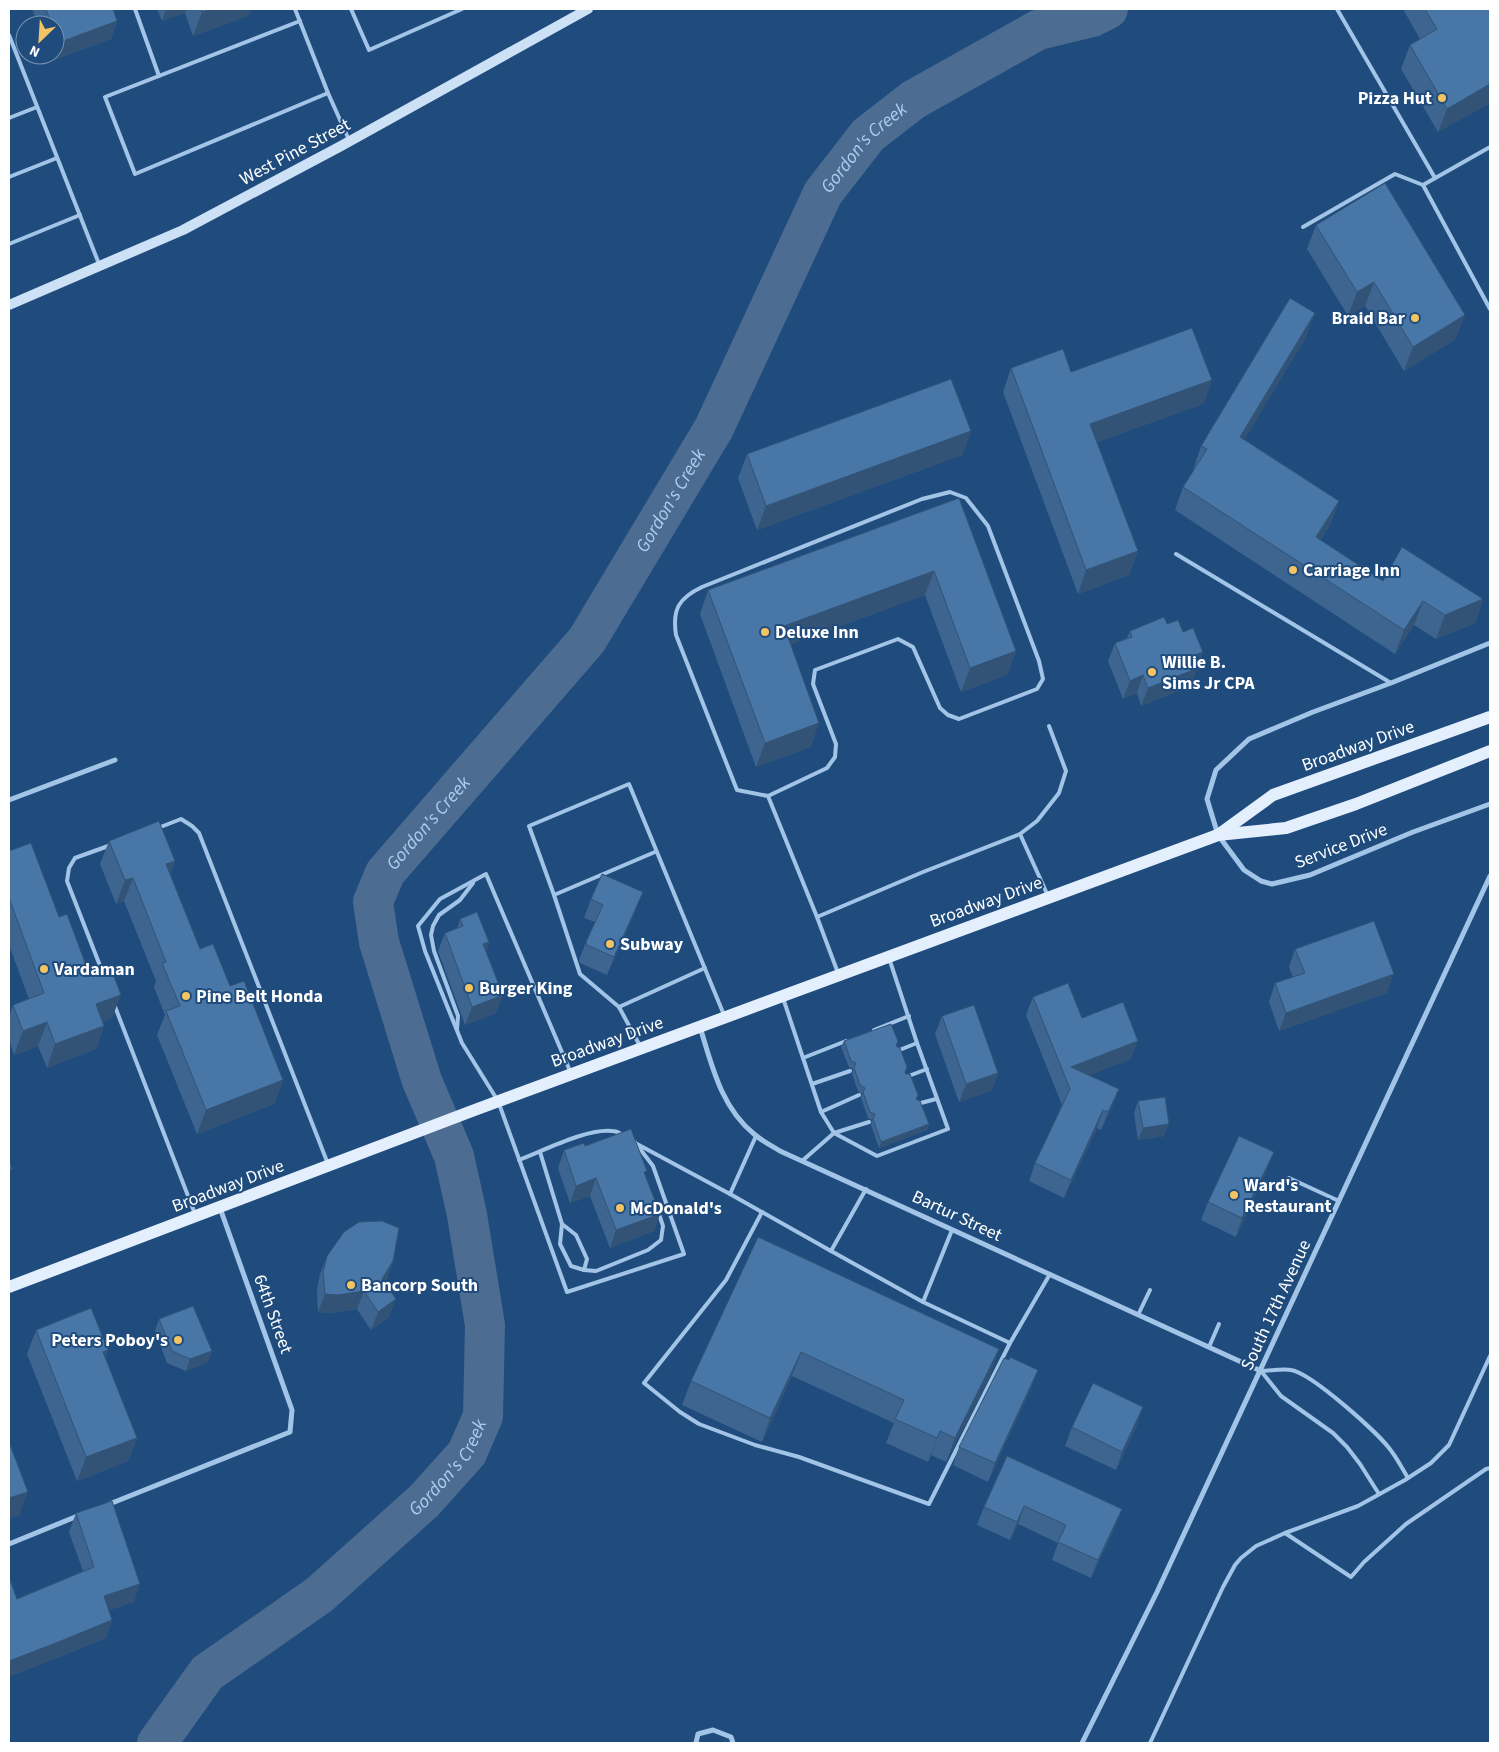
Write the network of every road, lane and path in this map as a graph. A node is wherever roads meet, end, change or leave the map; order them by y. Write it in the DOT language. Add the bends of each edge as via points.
graph roads {
  1 [pos="135,9"];
  2 [pos="295,9"];
  3 [pos="351,9"];
  4 [pos="462,9"];
  5 [pos="588,9"];
  6 [pos="1337,9"];
  7 [pos="300,21"];
  8 [pos="9,35"];
  9 [pos="159,76"];
  10 [pos="328,93"];
  11 [pos="37,107"];
  12 [pos="9,118"];
  13 [pos="350,142"];
  14 [pos="1490,147"];
  15 [pos="57,158"];
  16 [pos="9,177"];
  17 [pos="1434,178"];
  18 [pos="1423,185"];
  19 [pos="80,215"];
  20 [pos="1303,227"];
  21 [pos="9,244"];
  22 [pos="100,266"];
  23 [pos="9,305"];
  24 [pos="1490,309"];
  25 [pos="1176,554"];
  26 [pos="1490,643"];
  27 [pos="1391,683"];
  28 [pos="1490,717"];
  29 [pos="1049,726"];
  30 [pos="1490,750"];
  31 [pos="115,760"];
  32 [pos="768,796"];
  33 [pos="9,800"];
  34 [pos="1490,804"];
  35 [pos="155,829"];
  36 [pos="1020,834"];
  37 [pos="1218,835"];
  38 [pos="119,842"];
  39 [pos="655,852"];
  40 [pos="1490,876"];
  41 [pos="474,881"];
  42 [pos="554,896"];
  43 [pos="1048,898"];
  44 [pos="817,917"];
  45 [pos="889,957"];
  46 [pos="705,968"];
  47 [pos="839,975"];
  48 [pos="106,983"];
  49 [pos="782,996"];
  50 [pos="113,1002"];
  51 [pos="619,1007"];
  52 [pos="909,1016"];
  53 [pos="724,1018"];
  54 [pos="700,1027"];
  55 [pos="456,1030"];
  56 [pos="865,1034"];
  57 [pos="847,1041"];
  58 [pos="917,1043"];
  59 [pos="641,1048"];
  60 [pos="897,1051"];
  61 [pos="803,1058"];
  62 [pos="927,1069"];
  63 [pos="850,1071"];
  64 [pos="571,1074"];
  65 [pos="906,1077"];
  66 [pos="812,1084"];
  67 [pos="860,1095"];
  68 [pos="936,1099"];
  69 [pos="498,1101"];
  70 [pos="916,1104"];
  71 [pos="821,1112"];
  72 [pos="870,1122"];
  73 [pos="834,1133"];
  74 [pos="756,1136"];
  75 [pos="635,1142"];
  76 [pos="642,1151"];
  77 [pos="540,1152"];
  78 [pos="641,1157"];
  79 [pos="519,1160"];
  80 [pos="802,1161"];
  81 [pos="329,1166"];
  82 [pos="1289,1178"];
  83 [pos="866,1189"];
  84 [pos="730,1194"];
  85 [pos="1339,1201"];
  86 [pos="657,1206"];
  87 [pos="220,1207"];
  88 [pos="762,1212"];
  89 [pos="196,1216"];
  90 [pos="562,1224"];
  91 [pos="952,1230"];
  92 [pos="831,1251"];
  93 [pos="584,1270"];
  94 [pos="1050,1274"];
  95 [pos="9,1287"];
  96 [pos="1150,1290"];
  97 [pos="923,1302"];
  98 [pos="1138,1315"];
  99 [pos="1219,1324"];
  100 [pos="1010,1343"];
  101 [pos="1209,1347"];
  102 [pos="1490,1356"];
  103 [pos="1261,1371"];
  104 [pos="1490,1468"];
  105 [pos="1408,1478"];
  106 [pos="1379,1494"];
  107 [pos="99,1508"];
  108 [pos="90,1511"];
  109 [pos="1285,1533"];
  110 [pos="9,1544"];
  111 [pos="696,1743"];
  112 [pos="733,1743"];
  113 [pos="1082,1743"];
  114 [pos="1150,1743"];
  1 -- 9 [label="lane"];
  2 -- 7 [label="lane"];
  3 -- 4 [label="lane" via="369,50"];
  5 -- 13 [label="street, West Pine Street"];
  6 -- 17 [label="lane"];
  7 -- 9 [label="lane"];
  7 -- 10 [label="lane"];
  8 -- 11 [label="lane"];
  9 -- 10 [label="lane" via="105,97 135,174"];
  10 -- 13 [label="lane"];
  11 -- 12 [label="lane"];
  11 -- 15 [label="lane"];
  13 -- 22 [label="street, West Pine Street" via="183,230"];
  14 -- 17 [label="lane"];
  15 -- 16 [label="lane"];
  15 -- 19 [label="lane"];
  17 -- 18 [label="lane"];
  18 -- 20 [label="lane" via="1394,174"];
  18 -- 24 [label="lane"];
  19 -- 21 [label="lane"];
  19 -- 22 [label="lane"];
  22 -- 23 [label="street, West Pine Street"];
  25 -- 27 [label="lane"];
  26 -- 27 [label="street, Service Drive"];
  27 -- 37 [label="street, Service Drive" via="1250,739 1216,770 1207,799"];
  28 -- 37 [label="main road, Broadway Drive" via="1273,795"];
  29 -- 36 [label="lane" via="1066,771 1059,793 1037,821"];
  30 -- 37 [label="main road, Broadway Drive" via="1356,804 1286,828"];
  31 -- 33 [label="street"];
  32 -- 32 [label="lane" via="827,768 835,756 836,744 814,684 816,670 898,640 913,647 940,708 948,716 959,719 1037,690 1043,679 1038,661 988,526 966,498 950,492 922,499 702,587 688,594 680,604 674,620 676,635 737,790"];
  32 -- 44 [label="lane"];
  34 -- 37 [label="street, Service Drive" via="1310,875 1272,884 1244,870"];
  35 -- 81 [label="lane" via="181,819 199,833"];
  36 -- 43 [label="lane"];
  36 -- 44 [label="lane"];
  37 -- 43 [label="main road, Broadway Drive"];
  38 -- 48 [label="lane" via="75,858 67,881"];
  39 -- 42 [label="lane"];
  39 -- 42 [label="lane" via="629,784 529,826"];
  39 -- 46 [label="lane"];
  40 -- 85 [label="street, South 17th Avenue"];
  41 -- 55 [label="lane" via="460,900 439,916 431,935 458,1016"];
  41 -- 55 [label="lane" via="440,899 418,926"];
  41 -- 64 [label="lane" via="486,874"];
  42 -- 51 [label="lane" via="580,974"];
  43 -- 45 [label="main road, Broadway Drive"];
  44 -- 47 [label="lane"];
  45 -- 47 [label="main road, Broadway Drive"];
  45 -- 52 [label="lane"];
  46 -- 51 [label="lane"];
  46 -- 53 [label="lane"];
  47 -- 49 [label="main road, Broadway Drive"];
  49 -- 53 [label="main road, Broadway Drive"];
  49 -- 61 [label="lane"];
  50 -- 89 [label="lane"];
  51 -- 59 [label="lane"];
  52 -- 56 [label="lane"];
  52 -- 58 [label="lane"];
  53 -- 54 [label="main road, Broadway Drive"];
  54 -- 59 [label="main road, Broadway Drive"];
  54 -- 74 [label="street, Bartur Street" via="728,1103"];
  55 -- 69 [label="lane"];
  57 -- 61 [label="lane"];
  58 -- 60 [label="lane"];
  58 -- 62 [label="lane"];
  59 -- 64 [label="main road, Broadway Drive"];
  61 -- 66 [label="lane"];
  62 -- 65 [label="lane"];
  62 -- 68 [label="lane"];
  63 -- 66 [label="lane"];
  64 -- 69 [label="main road, Broadway Drive"];
  66 -- 71 [label="lane"];
  67 -- 71 [label="lane"];
  68 -- 70 [label="lane"];
  68 -- 73 [label="lane" via="948,1129 878,1156"];
  69 -- 79 [label="lane"];
  69 -- 81 [label="main road, Broadway Drive"];
  71 -- 73 [label="lane"];
  72 -- 73 [label="lane"];
  73 -- 80 [label="lane"];
  74 -- 80 [label="street, Bartur Street"];
  74 -- 84 [label="lane"];
  75 -- 76 [label="lane"];
  75 -- 77 [label="lane" via="613,1131 599,1131"];
  75 -- 84 [label="lane"];
  76 -- 78 [label="lane"];
  76 -- 79 [label="lane" via="653,1166 684,1254 567,1292"];
  77 -- 79 [label="lane"];
  77 -- 90 [label="lane"];
  80 -- 83 [label="street, Bartur Street"];
  81 -- 87 [label="main road, Broadway Drive"];
  82 -- 85 [label="lane"];
  83 -- 91 [label="street, Bartur Street"];
  83 -- 92 [label="lane"];
  84 -- 88 [label="lane"];
  85 -- 103 [label="street, South 17th Avenue"];
  86 -- 93 [label="lane" via="663,1226 661,1240 648,1250 596,1271"];
  87 -- 89 [label="main road, Broadway Drive"];
  87 -- 107 [label="street, 64th Street" via="292,1410 290,1432"];
  88 -- 92 [label="lane"];
  88 -- 100 [label="lane" via="726,1280 644,1383 699,1424 929,1504"];
  89 -- 95 [label="main road, Broadway Drive"];
  90 -- 93 [label="lane" via="576,1235 587,1259"];
  90 -- 93 [label="lane" via="560,1244 571,1266"];
  91 -- 94 [label="street, Bartur Street"];
  91 -- 97 [label="lane"];
  92 -- 97 [label="lane"];
  94 -- 98 [label="street, Bartur Street"];
  94 -- 100 [label="lane"];
  96 -- 98 [label="lane"];
  97 -- 100 [label="lane"];
  98 -- 101 [label="street, Bartur Street"];
  99 -- 101 [label="lane"];
  101 -- 103 [label="street, Bartur Street"];
  102 -- 105 [label="lane" via="1449,1445 1431,1463"];
  103 -- 105 [label="lane" via="1292,1370 1316,1384 1382,1440"];
  103 -- 106 [label="lane" via="1281,1396 1347,1446"];
  103 -- 113 [label="street, South 17th Avenue"];
  104 -- 109 [label="lane" via="1406,1524 1351,1577"];
  105 -- 106 [label="lane"];
  106 -- 109 [label="lane" via="1341,1514"];
  108 -- 110 [label="street"];
  109 -- 114 [label="lane" via="1256,1546 1235,1565"];
  111 -- 112 [label="street" via="698,1734 713,1730 731,1737"];
}
